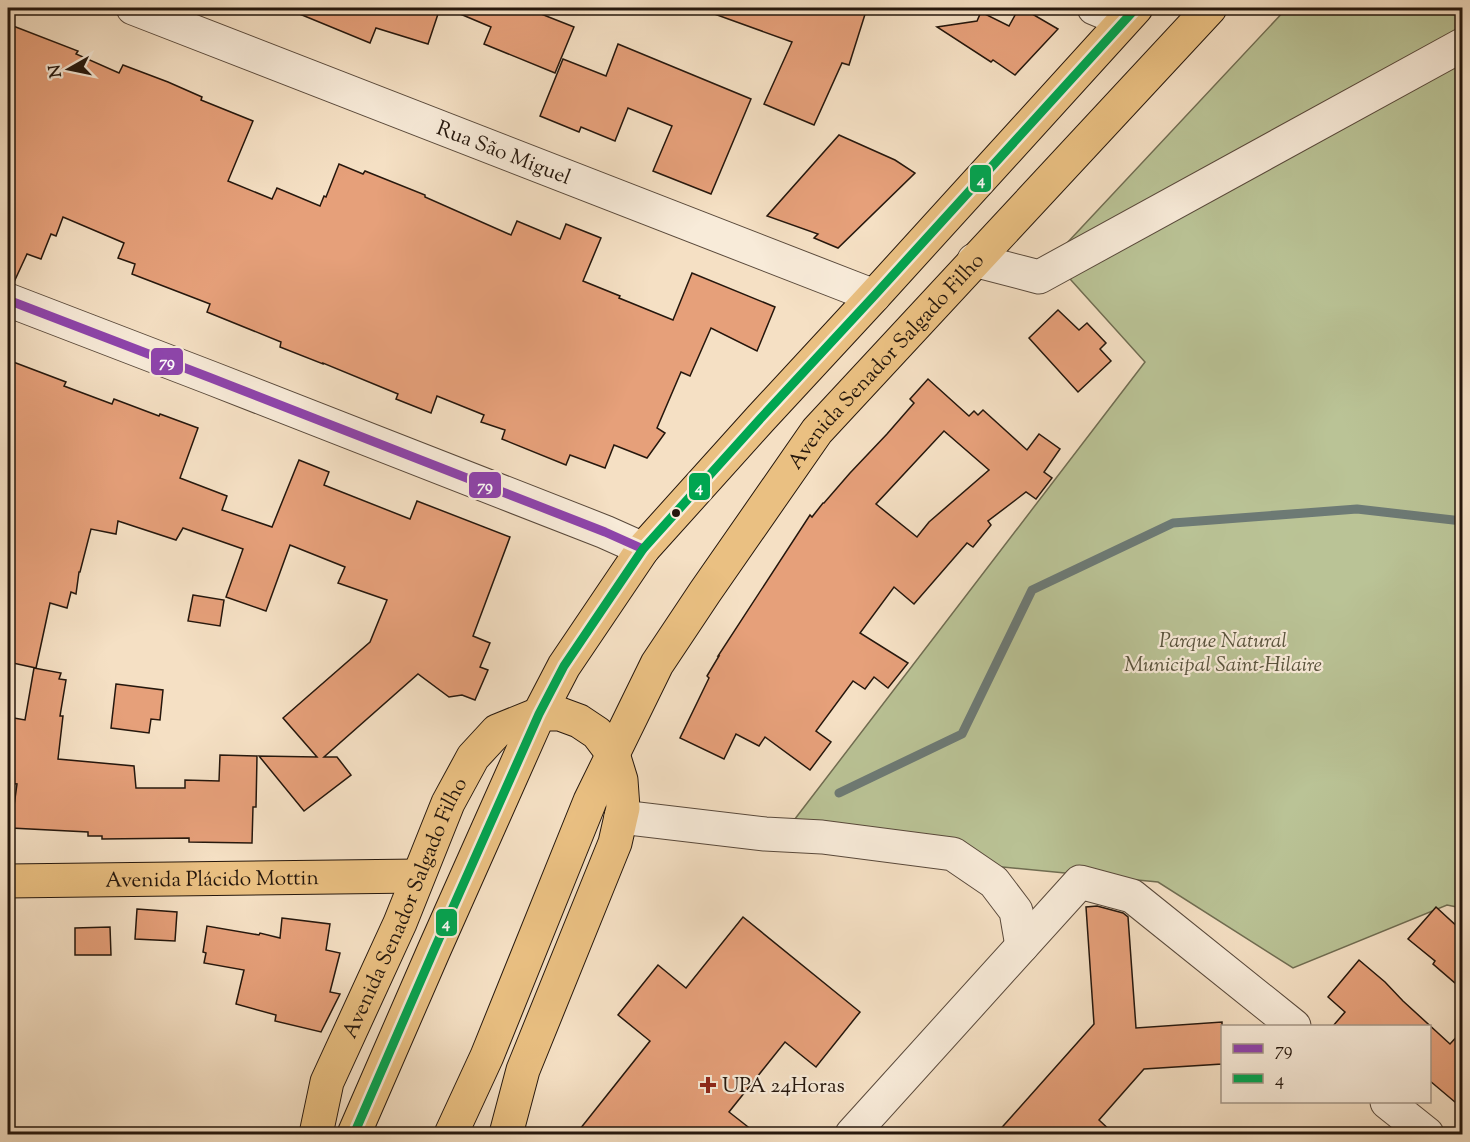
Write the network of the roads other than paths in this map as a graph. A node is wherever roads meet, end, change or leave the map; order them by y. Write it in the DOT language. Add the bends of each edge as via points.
graph roads {
  1 [pos="133,8"];
  2 [pos="1210,8"];
  3 [pos="1118,12"];
  4 [pos="1462,45"];
  5 [pos="974,260"];
  6 [pos="874,296"];
  7 [pos="8,300"];
  8 [pos="643,549"];
  9 [pos="539,714"];
  10 [pos="613,754"];
  11 [pos="621,817"];
  12 [pos="418,876"];
  13 [pos="8,881"];
  14 [pos="1022,946"];
  15 [pos="1293,1025"];
  16 [pos="1389,1103"];
  17 [pos="316,1134"];
  18 [pos="354,1134"];
  19 [pos="451,1134"];
  20 [pos="506,1134"];
  21 [pos="852,1134"];
  22 [pos="1427,1134"];
  1 -- 6 [label="street, Rua São Miguel"];
  2 -- 5 [label="main road, Avenida Senador Salgado Filho"];
  3 -- 6 [label="main road, Avenida Senador Salgado Filho"];
  4 -- 5 [label="street" via="1039,277"];
  5 -- 10 [label="main road, Avenida Senador Salgado Filho" via="817,431 657,664"];
  6 -- 8 [label="main road, Avenida Senador Salgado Filho"];
  7 -- 8 [label="street"];
  8 -- 9 [label="main road, Avenida Senador Salgado Filho" via="564,666"];
  9 -- 10 [label="main road, Avenida Senador Salgado Filho" via="560,714 579,721 597,733"];
  9 -- 12 [label="main road, Avenida Senador Salgado Filho" via="497,731 472,757"];
  9 -- 18 [label="main road, Avenida Senador Salgado Filho"];
  10 -- 11 [label="main road, Avenida Senador Salgado Filho" via="621,780"];
  10 -- 19 [label="main road, Avenida Senador Salgado Filho"];
  11 -- 14 [label="street" via="953,854 994,882 1016,911"];
  11 -- 20 [label="main road, Avenida Senador Salgado Filho" via="615,843 523,1070"];
  12 -- 13 [label="main road, Avenida Plácido Mottin"];
  12 -- 17 [label="main road, Avenida Senador Salgado Filho" via="327,1082"];
  14 -- 15 [label="street" via="1080,882 1132,896"];
  14 -- 21 [label="street"];
  16 -- 22 [label="street"];
}
